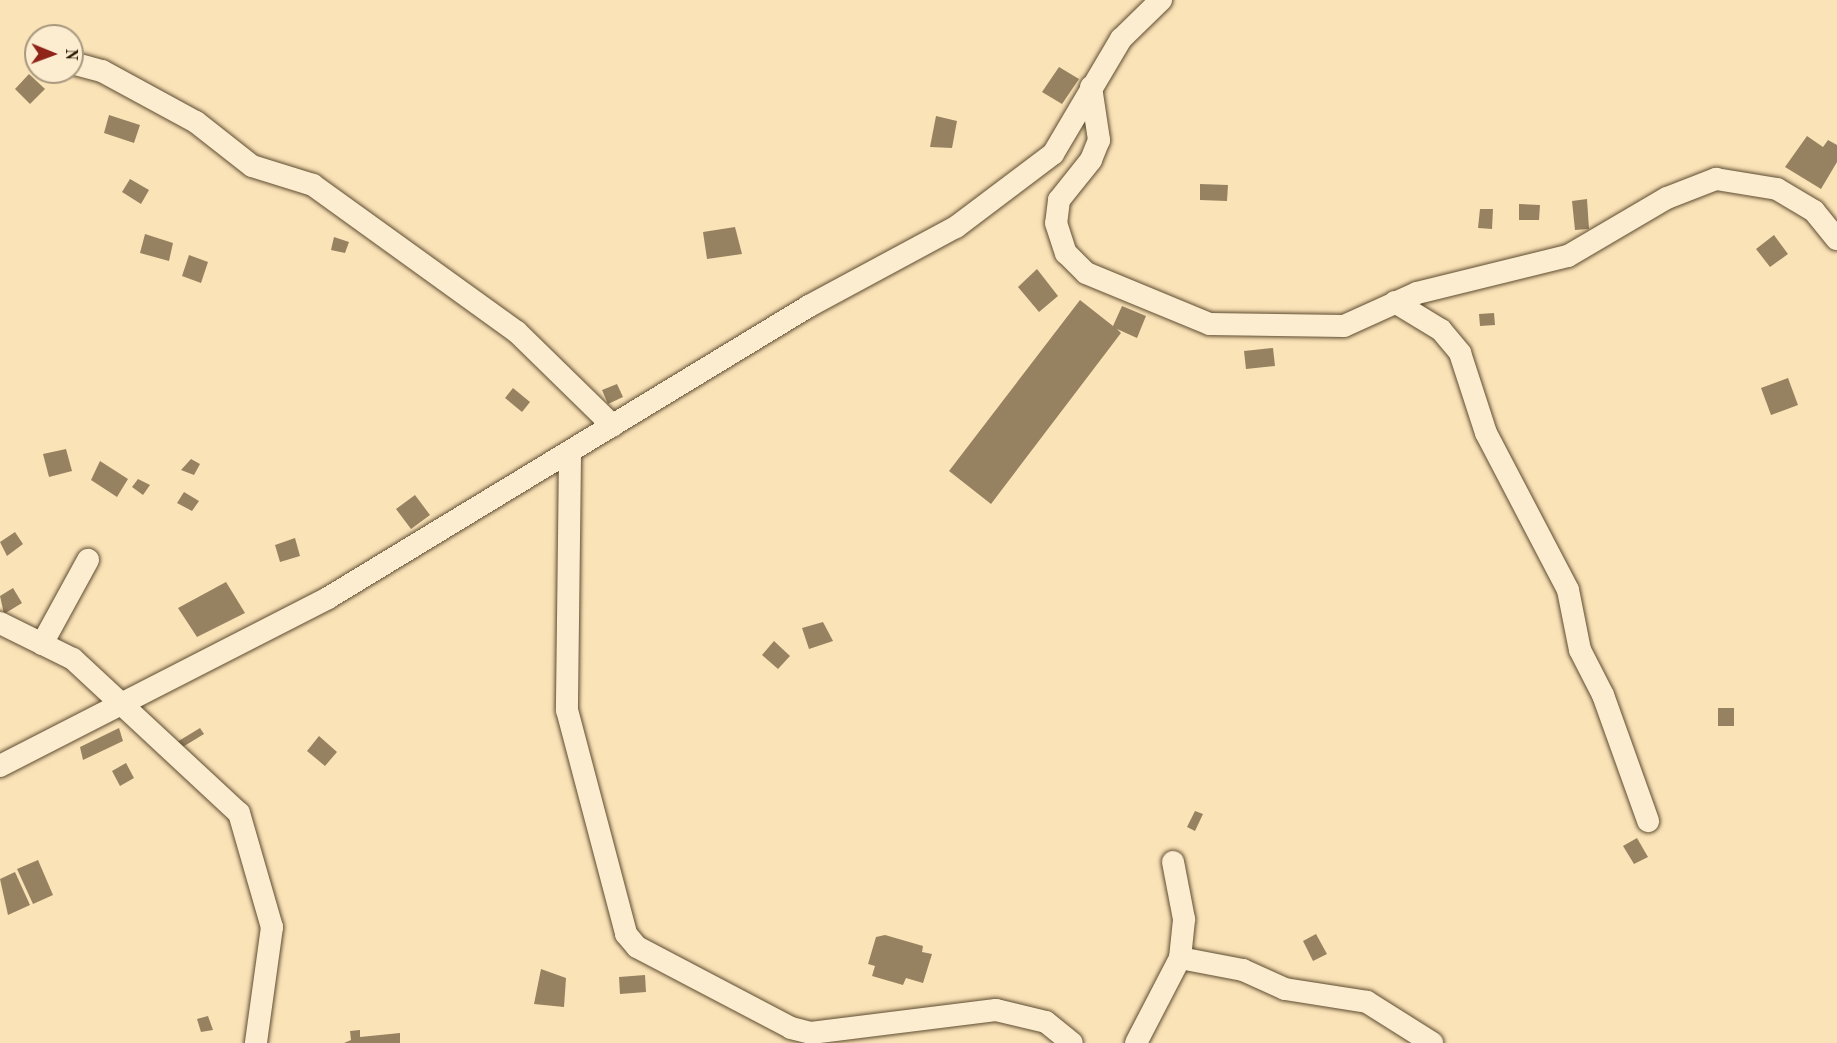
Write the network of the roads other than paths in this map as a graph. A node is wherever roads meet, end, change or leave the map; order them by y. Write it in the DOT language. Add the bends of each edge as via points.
graph roads {
  1 [pos="1161,0"];
  2 [pos="84,67"];
  3 [pos="1091,87"];
  4 [pos="1837,239"];
  5 [pos="1395,302"];
  6 [pos="613,426"];
  7 [pos="570,456"];
  8 [pos="88,560"];
  9 [pos="0,623"];
  10 [pos="42,644"];
  11 [pos="121,706"];
  12 [pos="0,766"];
  13 [pos="1648,821"];
  14 [pos="1173,862"];
  15 [pos="1180,958"];
  16 [pos="256,1043"];
  17 [pos="1072,1043"];
  18 [pos="1136,1043"];
  19 [pos="1432,1043"];
  1 -- 3 [label="street" via="1120,39"];
  2 -- 6 [label="street" via="112,76 196,122 252,166 313,185 360,216 517,332"];
  3 -- 5 [label="street" via="1099,140 1091,160 1059,200 1056,223 1066,253 1086,273 1210,324 1344,326"];
  3 -- 6 [label="street" via="1053,154 1026,180 956,226 809,306"];
  4 -- 5 [label="street" via="1814,211 1777,189 1716,179 1667,198 1568,256"];
  5 -- 13 [label="street" via="1441,330 1460,353 1486,433 1568,590 1580,650 1603,695"];
  6 -- 7 [label="street"];
  7 -- 11 [label="street" via="328,598"];
  7 -- 17 [label="street" via="567,710 626,934 637,947 791,1028 812,1033 996,1010 1046,1022"];
  8 -- 10 [label="street"];
  9 -- 10 [label="street"];
  10 -- 11 [label="street" via="73,659"];
  11 -- 12 [label="street"];
  11 -- 16 [label="street" via="239,813 272,927"];
  14 -- 15 [label="street" via="1184,919"];
  15 -- 18 [label="street"];
  15 -- 19 [label="street" via="1243,970 1285,989 1367,1002"];
}
